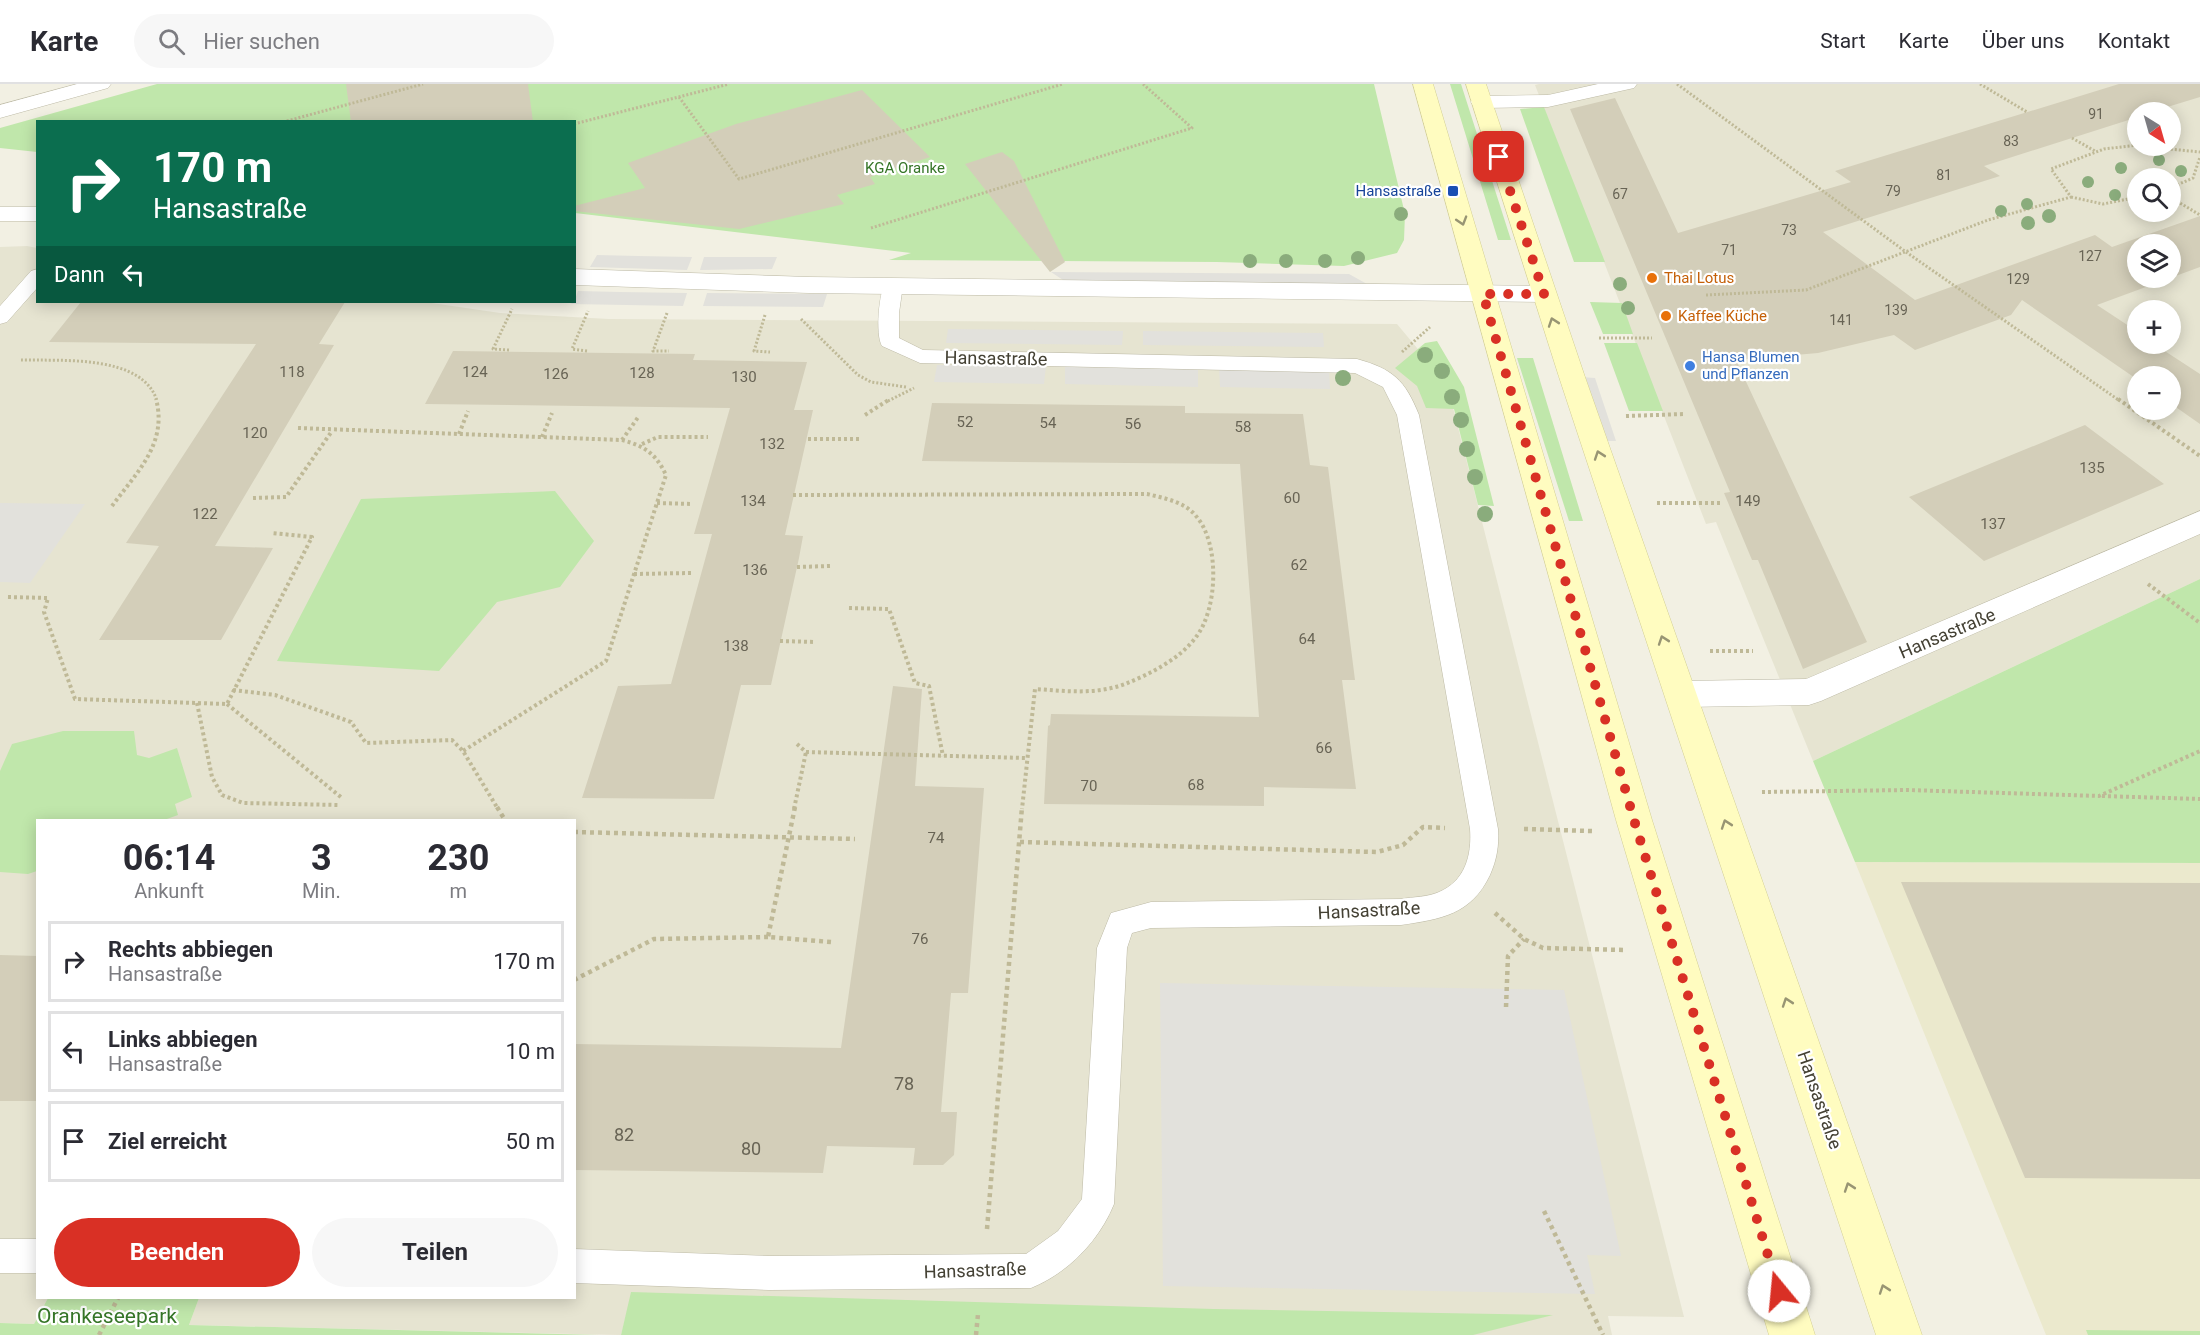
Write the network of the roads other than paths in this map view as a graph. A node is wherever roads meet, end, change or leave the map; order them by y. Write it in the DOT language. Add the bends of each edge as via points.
graph roads {
  1 [pos="101,84"];
  2 [pos="1423,84"];
  3 [pos="1627,84"];
  4 [pos="1479,93"];
  5 [pos="0,112"];
  6 [pos="0,214"];
  7 [pos="36,214"];
  8 [pos="36,277"];
  9 [pos="576,277"];
  10 [pos="893,285"];
  11 [pos="1483,294"];
  12 [pos="1544,294"];
  13 [pos="0,318"];
  14 [pos="2200,522"];
  15 [pos="1682,694"];
  16 [pos="0,1256"];
  17 [pos="36,1256"];
  18 [pos="576,1266"];
  19 [pos="1792,1335"];
  20 [pos="1899,1335"];
  1 -- 5 [label="street"];
  2 -- 11 [label="main road, one-way"];
  3 -- 4 [label="street, Hansastraße" via="1548,101"];
  4 -- 12 [label="main road, Hansastraße"];
  6 -- 7 [label="street"];
  8 -- 13 [label="lane"];
  9 -- 10 [label="street"];
  10 -- 11 [label="street"];
  10 -- 18 [label="lane, Hansastraße" via="889,341 920,356 1358,366 1376,372 1398,388 1408,415 1484,829 1486,843 1481,867 1468,888 1439,906 1401,912 1151,915 1121,922 1112,948 1098,1204 1070,1243 1031,1271 769,1273"];
  11 -- 12 [label="street"];
  11 -- 19 [label="main road" via="1634,820"];
  15 -- 12 [label="main road, Hansastraße, one-way"];
  14 -- 15 [label="street, Hansastraße" via="1809,692"];
  20 -- 15 [label="main road, Hansastraße, one-way"];
  16 -- 17 [label="lane"];
}
